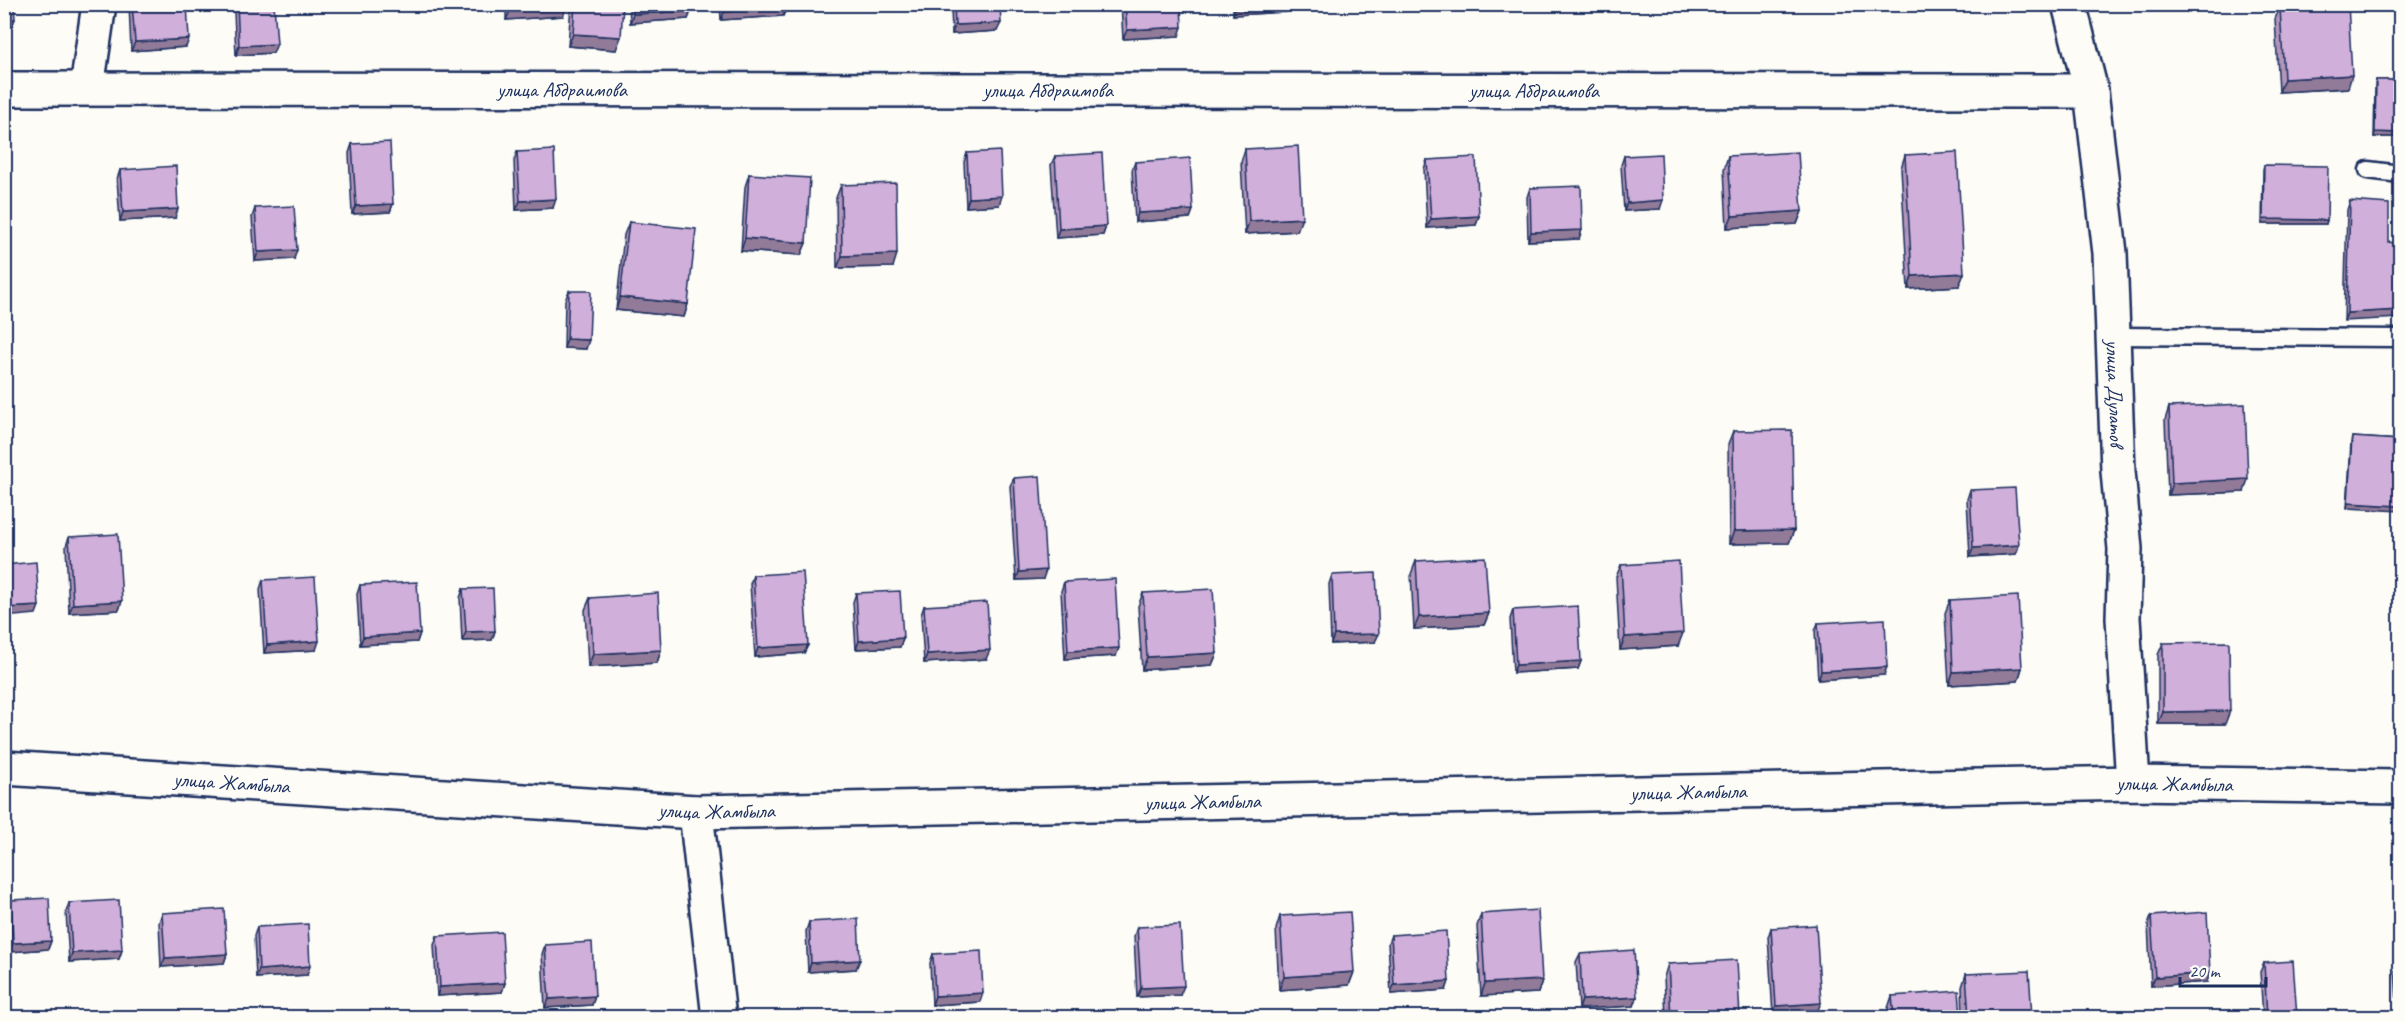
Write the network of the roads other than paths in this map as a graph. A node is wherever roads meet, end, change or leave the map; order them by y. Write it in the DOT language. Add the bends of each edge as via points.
graph roads {
  1 [pos="99,4"];
  2 [pos="2069,4"];
  3 [pos="87,88"];
  4 [pos="4,89"];
  5 [pos="2091,91"];
  6 [pos="2368,170"];
  7 [pos="2400,174"];
  8 [pos="2113,336"];
  9 [pos="2400,338"];
  10 [pos="4,768"];
  11 [pos="2133,783"];
  12 [pos="2400,787"];
  13 [pos="696,812"];
  14 [pos="718,1017"];
  1 -- 3 [label="street"];
  2 -- 5 [label="street, улица Дулатов"];
  3 -- 4 [label="street, улица Абдраимова"];
  3 -- 5 [label="street, улица Абдраимова"];
  5 -- 8 [label="street, улица Дулатов" via="2110,253"];
  6 -- 7 [label="lane"];
  8 -- 9 [label="lane"];
  8 -- 11 [label="street, улица Дулатов"];
  10 -- 13 [label="street, улица Жамбыла"];
  11 -- 12 [label="street, улица Жамбыла"];
  11 -- 13 [label="street, улица Жамбыла"];
  13 -- 14 [label="street"];
}
